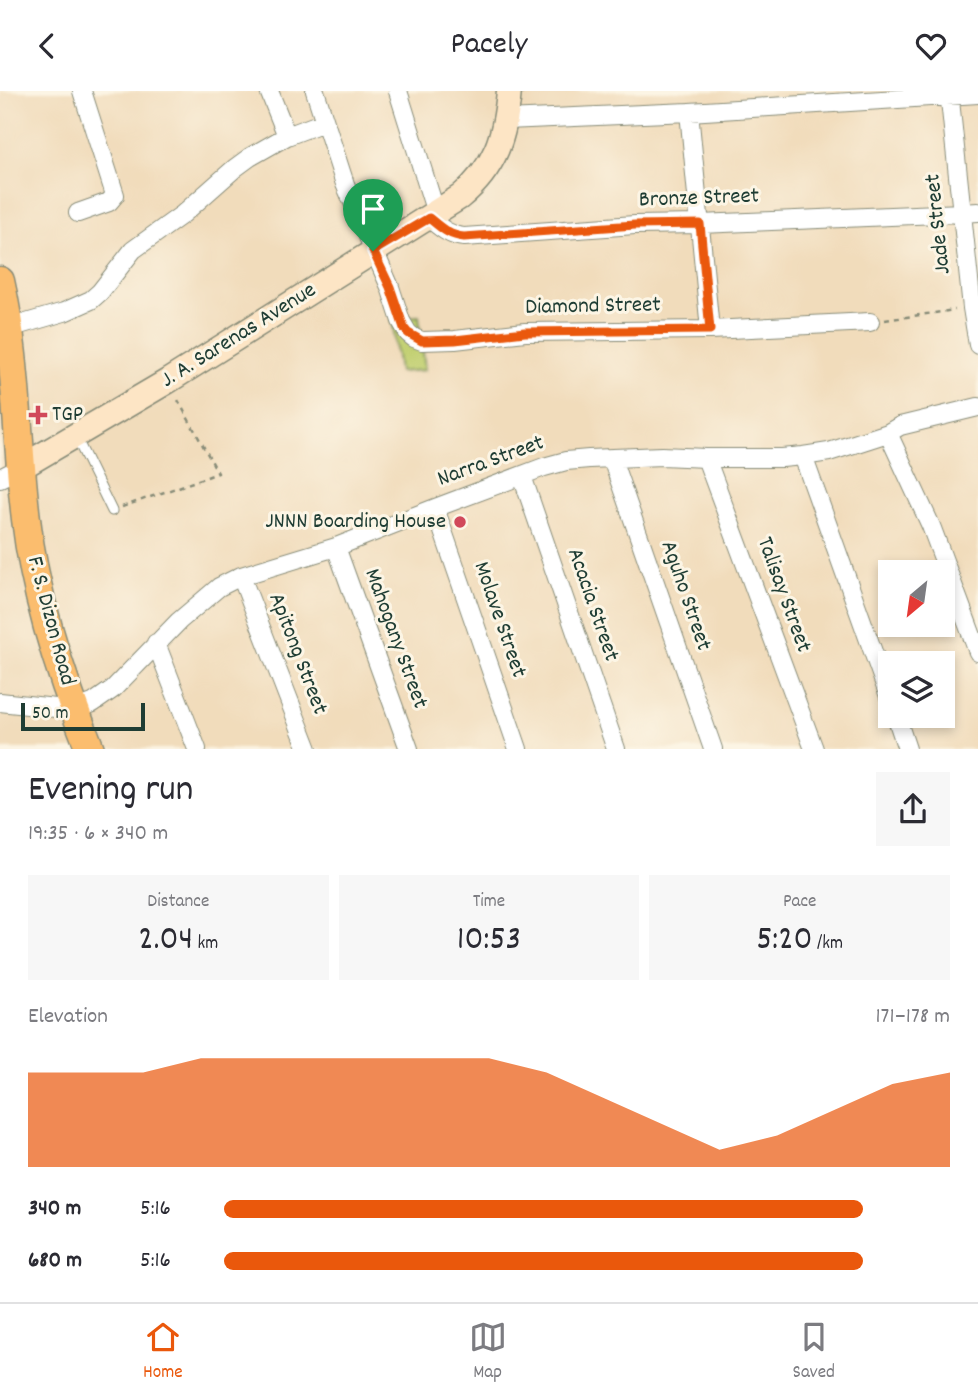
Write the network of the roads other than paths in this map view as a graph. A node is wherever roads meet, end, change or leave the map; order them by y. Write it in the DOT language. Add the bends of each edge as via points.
graph roads {
  1 [pos="82,91"];
  2 [pos="269,91"];
  3 [pos="315,91"];
  4 [pos="398,91"];
  5 [pos="509,91"];
  6 [pos="950,94"];
  7 [pos="978,94"];
  8 [pos="689,112"];
  9 [pos="506,120"];
  10 [pos="324,122"];
  11 [pos="288,136"];
  12 [pos="78,213"];
  13 [pos="970,213"];
  14 [pos="432,215"];
  15 [pos="700,224"];
  16 [pos="373,251"];
  17 [pos="0,281"];
  18 [pos="870,322"];
  19 [pos="9,328"];
  20 [pos="710,330"];
  21 [pos="978,345"];
  22 [pos="978,407"];
  23 [pos="888,433"];
  24 [pos="75,436"];
  25 [pos="803,456"];
  26 [pos="706,458"];
  27 [pos="612,459"];
  28 [pos="10,473"];
  29 [pos="522,476"];
  30 [pos="435,508"];
  31 [pos="112,511"];
  32 [pos="336,547"];
  33 [pos="241,576"];
  34 [pos="156,643"];
  35 [pos="978,652"];
  36 [pos="878,666"];
  37 [pos="0,702"];
  38 [pos="74,710"];
  39 [pos="900,728"];
  40 [pos="90,749"];
  41 [pos="197,749"];
  42 [pos="308,749"];
  43 [pos="409,749"];
  44 [pos="518,749"];
  45 [pos="616,749"];
  46 [pos="713,749"];
  47 [pos="814,749"];
  48 [pos="908,749"];
  1 -- 12 [label="street" via="115,195 109,202"];
  2 -- 11 [label="street"];
  3 -- 10 [label="street, Diamond Street"];
  4 -- 14 [label="street"];
  5 -- 9 [label="main road, J. A. Sarenas Avenue"];
  6 -- 7 [label="street"];
  6 -- 8 [label="street"];
  6 -- 13 [label="street, Jade Street"];
  8 -- 9 [label="street"];
  8 -- 15 [label="street"];
  9 -- 14 [label="main road, J. A. Sarenas Avenue" via="485,172 460,197"];
  10 -- 11 [label="street"];
  10 -- 16 [label="street, Diamond Street"];
  11 -- 19 [label="street" via="243,162 133,250 91,300"];
  13 -- 15 [label="street, Bronze Street"];
  13 -- 21 [label="street, Jade Street" via="972,308"];
  14 -- 15 [label="street, Bronze Street" via="455,237"];
  14 -- 16 [label="main road, J. A. Sarenas Avenue"];
  15 -- 20 [label="street"];
  16 -- 20 [label="street, Diamond Street" via="404,328 422,341 525,332"];
  16 -- 24 [label="main road, J. A. Sarenas Avenue"];
  17 -- 19 [label="main road, F. S. Dizon Road"];
  18 -- 20 [label="street, Diamond Street"];
  19 -- 28 [label="main road, F. S. Dizon Road" via="15,378"];
  22 -- 23 [label="street, Narra Street"];
  23 -- 25 [label="street, Narra Street"];
  23 -- 35 [label="street" via="931,526"];
  24 -- 28 [label="main road, J. A. Sarenas Avenue"];
  24 -- 31 [label="lane"];
  25 -- 26 [label="street, Narra Street"];
  25 -- 36 [label="street"];
  26 -- 27 [label="street, Narra Street"];
  26 -- 47 [label="street, Talisay Street"];
  27 -- 29 [label="street, Narra Street" via="566,461"];
  27 -- 46 [label="street, Aguho Street"];
  28 -- 38 [label="main road, F. S. Dizon Road" via="26,521 39,596"];
  29 -- 30 [label="street, Narra Street"];
  29 -- 45 [label="street, Acacia Street"];
  30 -- 32 [label="street, Narra Street"];
  30 -- 44 [label="street, Molave Street"];
  32 -- 33 [label="street, Narra Street"];
  32 -- 43 [label="street, Mahogany Street"];
  33 -- 34 [label="street, Narra Street" via="219,587"];
  33 -- 42 [label="street, Apitong Street"];
  34 -- 38 [label="street, Narra Street" via="113,688"];
  34 -- 41 [label="street"];
  37 -- 38 [label="street"];
  38 -- 40 [label="main road, F. S. Dizon Road"];
  39 -- 48 [label="street"];
}
